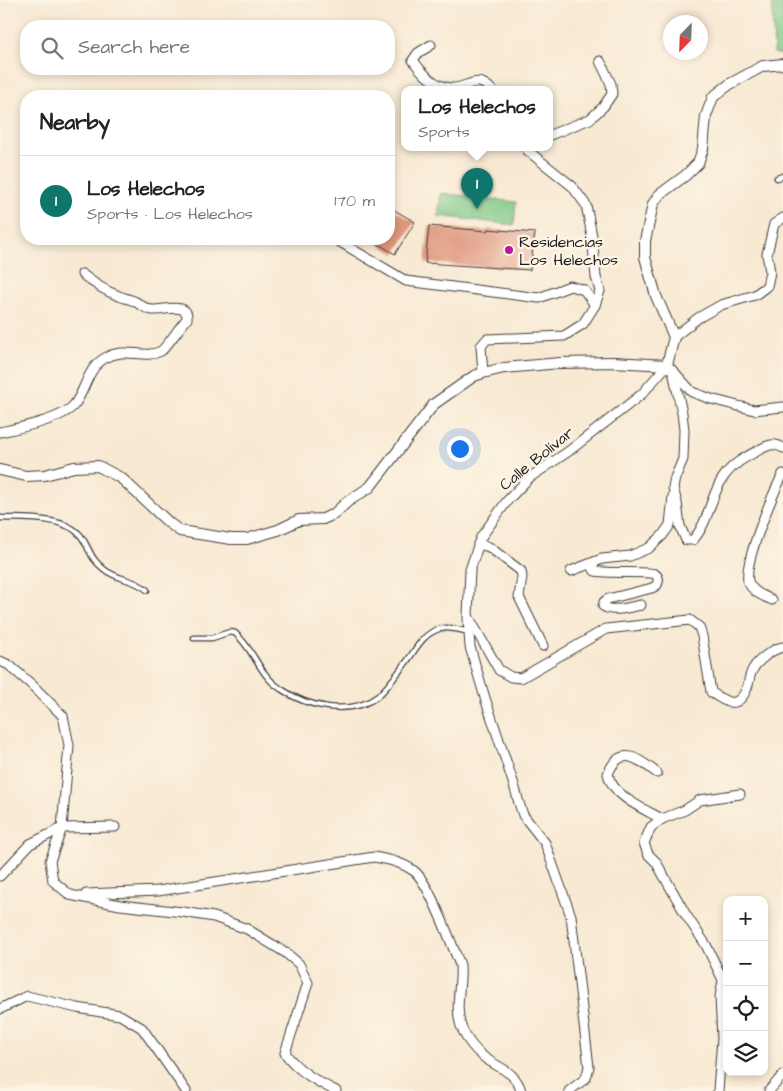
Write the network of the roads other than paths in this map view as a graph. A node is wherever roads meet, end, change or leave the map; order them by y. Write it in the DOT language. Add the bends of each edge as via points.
graph roads {
  1 [pos="431,46"];
  2 [pos="600,61"];
  3 [pos="783,64"];
  4 [pos="443,86"];
  5 [pos="460,86"];
  6 [pos="488,86"];
  7 [pos="553,134"];
  8 [pos="528,151"];
  9 [pos="783,176"];
  10 [pos="777,178"];
  11 [pos="783,218"];
  12 [pos="345,245"];
  13 [pos="82,274"];
  14 [pos="595,305"];
  15 [pos="674,337"];
  16 [pos="670,368"];
  17 [pos="483,373"];
  18 [pos="783,407"];
  19 [pos="0,432"];
  20 [pos="783,448"];
  21 [pos="0,470"];
  22 [pos="783,474"];
  23 [pos="673,488"];
  24 [pos="0,518"];
  25 [pos="478,544"];
  26 [pos="594,562"];
  27 [pos="571,571"];
  28 [pos="146,590"];
  29 [pos="772,600"];
  30 [pos="641,605"];
  31 [pos="468,616"];
  32 [pos="469,632"];
  33 [pos="194,638"];
  34 [pos="543,646"];
  35 [pos="783,647"];
  36 [pos="0,661"];
  37 [pos="657,773"];
  38 [pos="740,794"];
  39 [pos="662,819"];
  40 [pos="115,827"];
  41 [pos="62,828"];
  42 [pos="0,876"];
  43 [pos="70,895"];
  44 [pos="0,1009"];
  45 [pos="783,1075"];
  46 [pos="186,1091"];
  47 [pos="336,1091"];
  48 [pos="521,1091"];
  49 [pos="569,1091"];
  50 [pos="718,1091"];
  51 [pos="769,1091"];
  1 -- 4 [label="street" via="413,60 429,78"];
  2 -- 7 [label="street" via="612,94 590,119"];
  3 -- 15 [label="street" via="763,66 714,96 706,116 703,149 698,163 659,195 653,204 644,257"];
  5 -- 6 [label="street" via="483,82"];
  8 -- 14 [label="street" via="572,186 586,205 600,291"];
  9 -- 10 [label="lane"];
  11 -- 15 [label="street" via="774,224 768,254 770,272 767,286 755,295 721,305"];
  12 -- 14 [label="street" via="406,281 539,298 570,286 584,290"];
  13 -- 19 [label="street" via="104,290 146,308 186,310 187,319 162,350 151,354 117,353 98,364 73,406 63,414 21,429"];
  14 -- 17 [label="street" via="583,324 564,336 487,340 481,346"];
  15 -- 16 [label="street, Calle Bolívar"];
  16 -- 17 [label="street" via="613,362 560,363"];
  16 -- 18 [label="street" via="692,392 711,399 754,410"];
  16 -- 23 [label="street" via="682,413 684,448"];
  16 -- 25 [label="street, Calle Bolívar" via="642,394 530,478 493,518"];
  17 -- 21 [label="street" via="434,404 370,487 334,514 323,519 299,520 247,540 180,531 121,478 98,466 26,476"];
  20 -- 23 [label="street" via="768,445 731,468 717,488 700,532 693,540 686,540 683,536"];
  22 -- 29 [label="street" via="770,499 755,544 748,582 752,589"];
  23 -- 26 [label="street" via="670,525 662,536 649,548 630,556"];
  24 -- 28 [label="lane" via="69,526 80,535 103,568 120,579 140,584"];
  25 -- 31 [label="street, Calle Bolívar" via="470,570"];
  25 -- 34 [label="street" via="489,547 521,571 519,597"];
  26 -- 27 [label="street"];
  26 -- 30 [label="street" via="595,572 654,573 658,576 657,585 652,588 608,599 603,606 612,609"];
  31 -- 32 [label="street, Calle Bolívar"];
  31 -- 35 [label="street" via="499,670 510,678 521,678 606,629 690,620 699,626 702,636 711,692 723,701 733,703 742,699 751,671 768,653"];
  32 -- 33 [label="lane" via="440,628 430,633 377,696 365,703 338,708 313,704 280,689 266,677 235,633"];
  32 -- 49 [label="street, Calle Bolívar" via="470,647 519,804 523,815 545,842 572,916 588,1067 586,1078"];
  36 -- 41 [label="street" via="32,685 63,716 69,745"];
  37 -- 39 [label="street" via="630,756 615,762 608,774 619,793"];
  38 -- 39 [label="street" via="700,800"];
  39 -- 50 [label="street" via="651,827 647,835 644,843 648,854 706,945 723,980"];
  40 -- 41 [label="street"];
  41 -- 42 [label="street" via="30,844"];
  41 -- 43 [label="street" via="50,861 54,881"];
  43 -- 47 [label="street" via="214,917 248,929 286,953 299,964 308,983 285,1053 293,1064 314,1080"];
  43 -- 48 [label="street" via="158,891 374,857 399,862 416,872 427,886 460,965 458,1012 462,1029 471,1045 485,1058 508,1071"];
  44 -- 46 [label="street" via="27,996 120,1015 142,1028"];
  45 -- 51 [label="street"];
}
